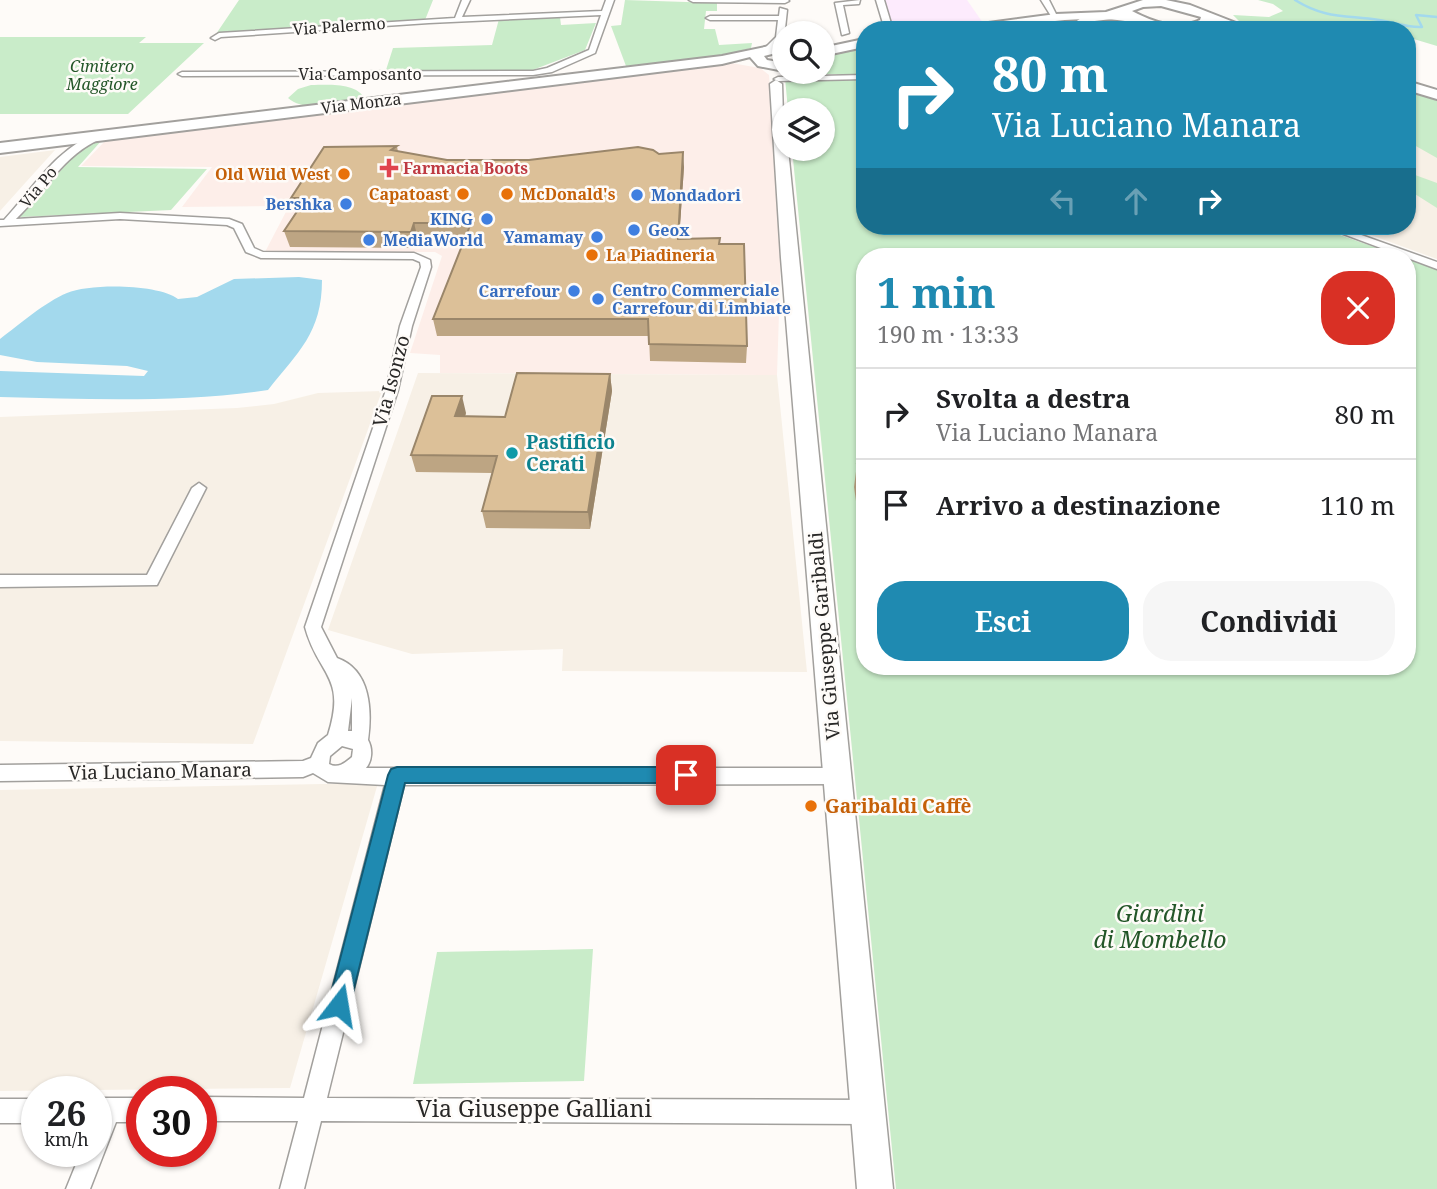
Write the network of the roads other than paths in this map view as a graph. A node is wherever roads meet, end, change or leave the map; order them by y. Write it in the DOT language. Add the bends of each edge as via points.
graph roads {
  1 [pos="466,0"];
  2 [pos="610,0"];
  3 [pos="693,0"];
  4 [pos="856,0"];
  5 [pos="880,0"];
  6 [pos="1045,0"];
  7 [pos="1159,0"];
  8 [pos="785,1"];
  9 [pos="1175,4"];
  10 [pos="1135,5"];
  11 [pos="607,13"];
  12 [pos="1054,14"];
  13 [pos="1207,16"];
  14 [pos="1088,17"];
  15 [pos="1116,17"];
  16 [pos="710,18"];
  17 [pos="782,18"];
  18 [pos="458,19"];
  19 [pos="782,21"];
  20 [pos="886,21"];
  21 [pos="1046,21"];
  22 [pos="1082,21"];
  23 [pos="1139,21"];
  24 [pos="1143,21"];
  25 [pos="1205,21"];
  26 [pos="1222,21"];
  27 [pos="845,33"];
  28 [pos="217,37"];
  29 [pos="856,44"];
  30 [pos="835,48"];
  31 [pos="772,50"];
  32 [pos="762,56"];
  33 [pos="772,67"];
  34 [pos="182,74"];
  35 [pos="835,76"];
  36 [pos="856,77"];
  37 [pos="780,84"];
  38 [pos="1416,88"];
  39 [pos="1437,95"];
  40 [pos="103,135"];
  41 [pos="0,149"];
  42 [pos="67,152"];
  43 [pos="4,222"];
  44 [pos="1352,235"];
  45 [pos="1389,248"];
  46 [pos="1416,258"];
  47 [pos="1437,265"];
  48 [pos="199,488"];
  49 [pos="0,581"];
  50 [pos="328,657"];
  51 [pos="336,740"];
  52 [pos="361,749"];
  53 [pos="319,763"];
  54 [pos="0,773"];
  55 [pos="346,773"];
  56 [pos="393,775"];
  57 [pos="837,776"];
  58 [pos="313,1108"];
  59 [pos="217,1109"];
  60 [pos="0,1111"];
  61 [pos="21,1111"];
  62 [pos="867,1112"];
  63 [pos="87,1167"];
  64 [pos="78,1189"];
  65 [pos="292,1189"];
  66 [pos="875,1189"];
  1 -- 18 [label="street"];
  2 -- 11 [label="street, Via Camposanto"];
  3 -- 8 [label="street"];
  4 -- 27 [label="street" via="839,3"];
  5 -- 20 [label="street"];
  6 -- 12 [label="street"];
  7 -- 9 [label="street"];
  8 -- 17 [label="street"];
  9 -- 10 [label="main road"];
  9 -- 13 [label="main road"];
  10 -- 14 [label="main road"];
  10 -- 24 [label="main road" via="1132,16"];
  11 -- 18 [label="street, Via Palermo"];
  11 -- 34 [label="street, Via Camposanto" via="592,51 538,72"];
  13 -- 25 [label="main road"];
  13 -- 26 [label="main road"];
  14 -- 15 [label="main road"];
  14 -- 21 [label="main road"];
  15 -- 22 [label="street"];
  15 -- 23 [label="main road"];
  16 -- 17 [label="street"];
  17 -- 19 [label="street"];
  18 -- 28 [label="street, Via Palermo"];
  29 -- 30 [label="main road"];
  31 -- 32 [label="main road"];
  32 -- 33 [label="main road"];
  32 -- 40 [label="main road, Via Monza"];
  35 -- 36 [label="street"];
  37 -- 57 [label="street, Via Giuseppe Garibaldi" via="789,258"];
  38 -- 39 [label="main road"];
  40 -- 41 [label="main road, Via Monza"];
  40 -- 42 [label="street, Via Po"];
  41 -- 42 [label="street, Via Po" via="46,145"];
  42 -- 43 [label="street, Via Po"];
  43 -- 50 [label="street, Via Isonzo" via="142,217 233,223 250,250 261,256 414,256 427,263 406,326 392,390 313,627"];
  44 -- 45 [label="street"];
  46 -- 47 [label="street"];
  48 -- 49 [label="street" via="152,581"];
  50 -- 51 [label="street, Via Isonzo" via="344,690"];
  50 -- 52 [label="street, Via Isonzo" via="361,691"];
  51 -- 52 [label="street" via="349,738"];
  51 -- 53 [label="street" via="325,748"];
  52 -- 55 [label="street" via="357,766"];
  52 -- 56 [label="street" via="370,765"];
  53 -- 54 [label="street, Via Luciano Manara" via="303,769"];
  53 -- 55 [label="street" via="328,774"];
  55 -- 56 [label="street"];
  56 -- 57 [label="street"];
  56 -- 58 [label="street"];
  57 -- 62 [label="street, Via Giuseppe Garibaldi"];
  58 -- 59 [label="street, Via Giuseppe Galliani"];
  58 -- 62 [label="street, Via Giuseppe Galliani"];
  58 -- 65 [label="street"];
  60 -- 61 [label="street"];
  62 -- 66 [label="street, Via Giuseppe Garibaldi"];
  63 -- 64 [label="street"];
}
